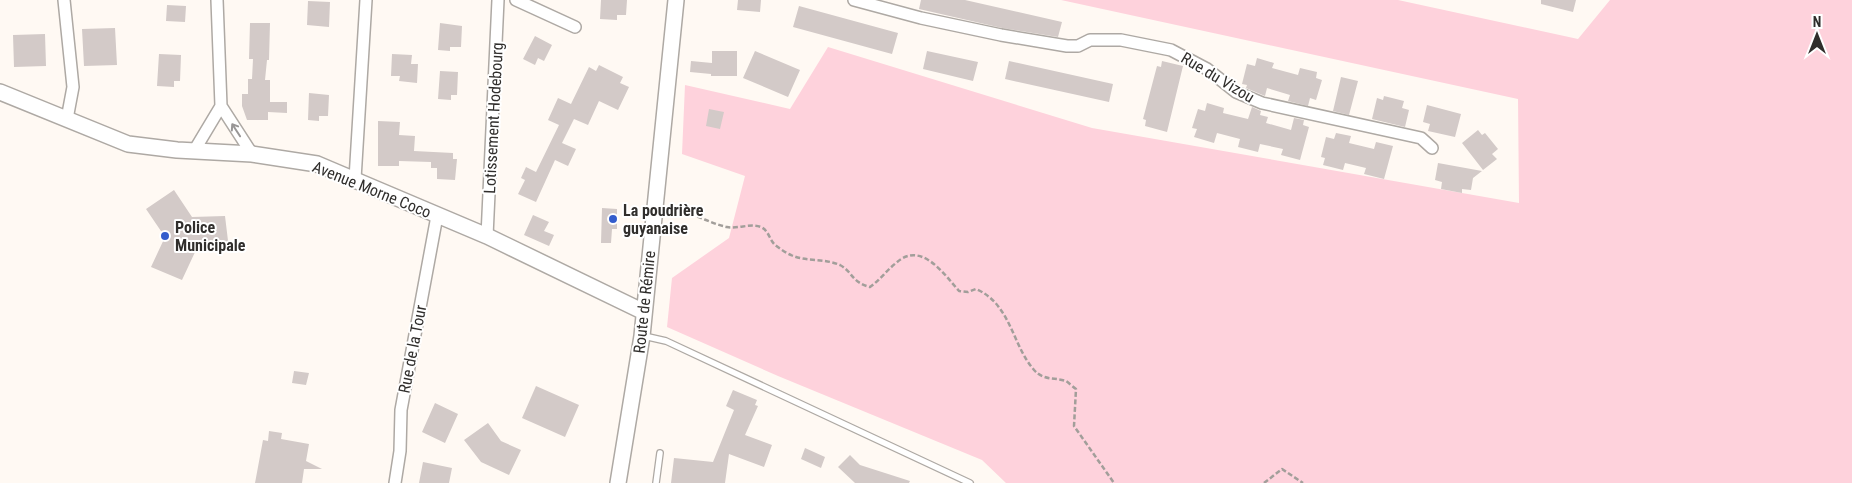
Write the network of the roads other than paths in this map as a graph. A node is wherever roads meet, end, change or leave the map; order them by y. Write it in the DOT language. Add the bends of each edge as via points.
graph roads {
  1 [pos="64,0"];
  2 [pos="217,0"];
  3 [pos="366,0"];
  4 [pos="498,0"];
  5 [pos="516,0"];
  6 [pos="676,0"];
  7 [pos="854,0"];
  8 [pos="575,27"];
  9 [pos="0,92"];
  10 [pos="221,106"];
  11 [pos="67,119"];
  12 [pos="1432,148"];
  13 [pos="194,150"];
  14 [pos="252,154"];
  15 [pos="355,179"];
  16 [pos="437,216"];
  17 [pos="487,236"];
  18 [pos="644,312"];
  19 [pos="642,336"];
  20 [pos="660,453"];
  21 [pos="395,483"];
  22 [pos="618,483"];
  23 [pos="656,483"];
  24 [pos="970,483"];
  1 -- 11 [label="street" via="73,87"];
  2 -- 10 [label="street"];
  3 -- 15 [label="street"];
  4 -- 17 [label="street, Lotissement Hodebourg"];
  5 -- 8 [label="street"];
  6 -- 18 [label="street, Route de Rémire"];
  7 -- 12 [label="street, Rue du Vizou" via="930,20 1058,45 1078,46 1090,40 1121,40 1171,50 1207,69 1236,92 1262,103 1421,138"];
  9 -- 11 [label="street, Avenue Morne Coco"];
  10 -- 13 [label="street"];
  14 -- 10 [label="street, one-way"];
  11 -- 13 [label="street, Avenue Morne Coco" via="128,144"];
  13 -- 14 [label="street, Avenue Morne Coco"];
  14 -- 15 [label="street, Avenue Morne Coco" via="317,164"];
  15 -- 16 [label="street, Avenue Morne Coco"];
  16 -- 17 [label="street, Avenue Morne Coco"];
  16 -- 21 [label="street, Rue de la Tour" via="401,410"];
  17 -- 18 [label="street, Avenue Morne Coco"];
  18 -- 19 [label="street, Route de Rémire"];
  19 -- 22 [label="street, Route de Rémire"];
  19 -- 24 [label="lane" via="666,341"];
  20 -- 23 [label="lane"];
}
